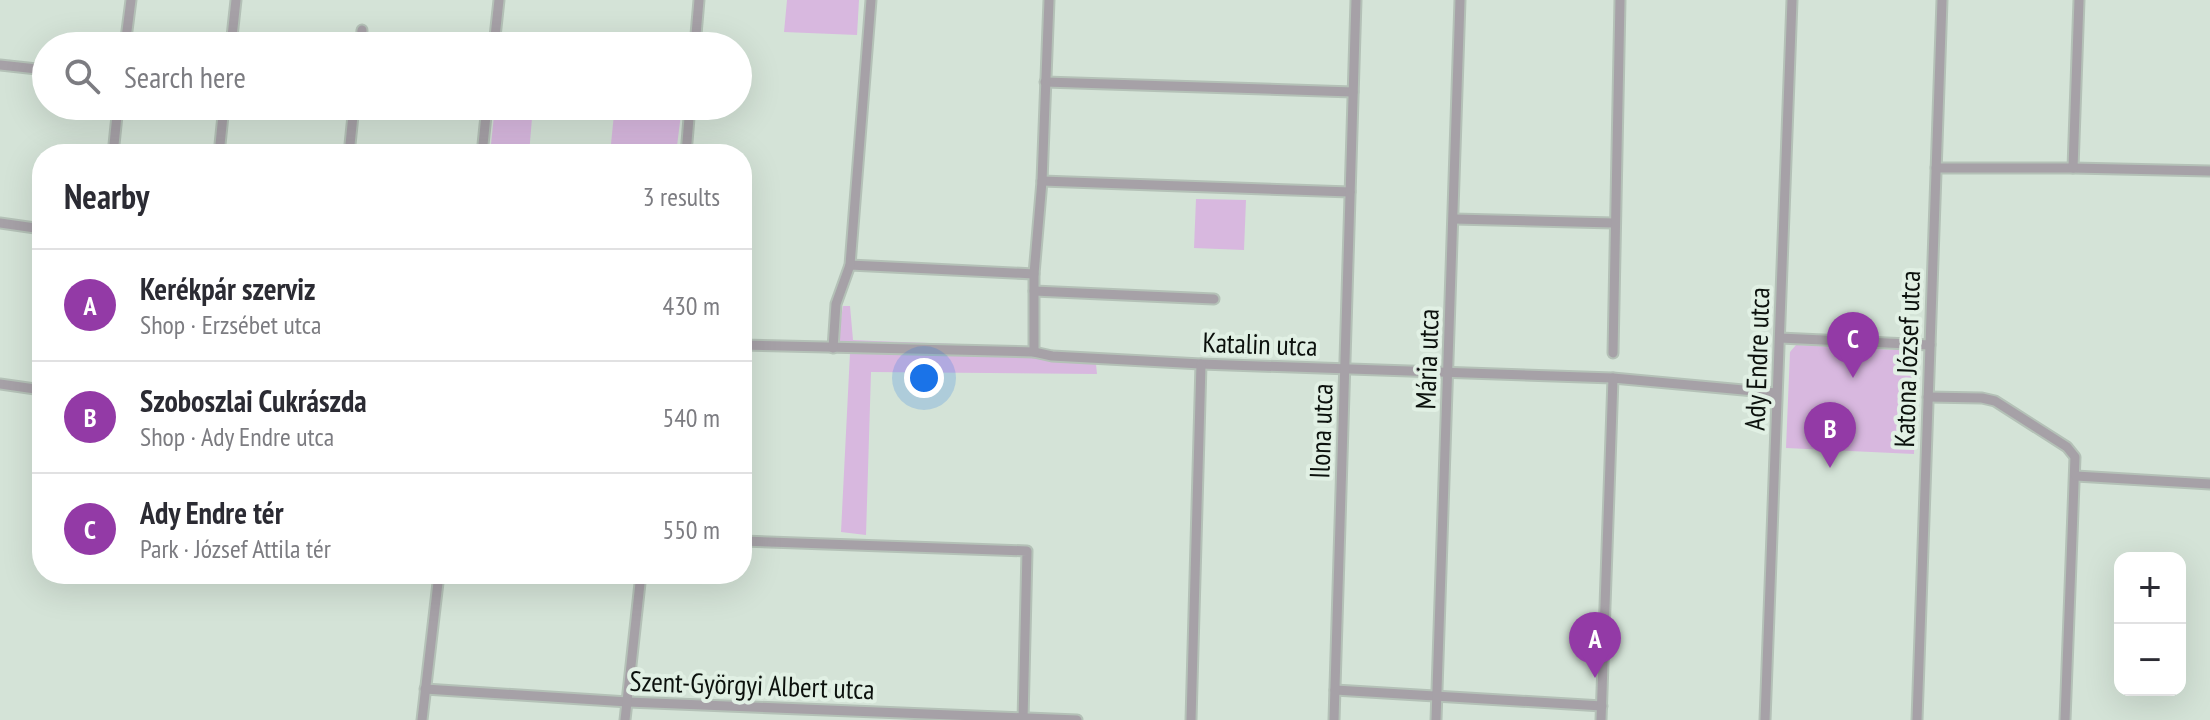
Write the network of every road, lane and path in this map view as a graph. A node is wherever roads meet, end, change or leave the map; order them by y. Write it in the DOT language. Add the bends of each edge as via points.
graph roads {
  1 [pos="131,0"];
  2 [pos="236,0"];
  3 [pos="499,0"];
  4 [pos="699,0"];
  5 [pos="871,0"];
  6 [pos="1049,0"];
  7 [pos="1356,0"];
  8 [pos="1460,0"];
  9 [pos="1620,0"];
  10 [pos="1792,0"];
  11 [pos="1942,0"];
  12 [pos="2079,0"];
  13 [pos="127,32"];
  14 [pos="233,32"];
  15 [pos="496,32"];
  16 [pos="696,32"];
  17 [pos="0,65"];
  18 [pos="32,68"];
  19 [pos="1045,82"];
  20 [pos="1353,92"];
  21 [pos="117,120"];
  22 [pos="223,120"];
  23 [pos="353,120"];
  24 [pos="486,120"];
  25 [pos="689,120"];
  26 [pos="114,144"];
  27 [pos="220,144"];
  28 [pos="350,144"];
  29 [pos="483,144"];
  30 [pos="687,144"];
  31 [pos="1936,168"];
  32 [pos="2073,168"];
  33 [pos="2210,171"];
  34 [pos="1042,181"];
  35 [pos="1350,192"];
  36 [pos="1454,219"];
  37 [pos="0,223"];
  38 [pos="1614,223"];
  39 [pos="32,228"];
  40 [pos="850,265"];
  41 [pos="1034,274"];
  42 [pos="1034,291"];
  43 [pos="1214,299"];
  44 [pos="1780,338"];
  45 [pos="752,345"];
  46 [pos="1930,345"];
  47 [pos="833,348"];
  48 [pos="1034,352"];
  49 [pos="1613,353"];
  50 [pos="1201,364"];
  51 [pos="1345,369"];
  52 [pos="1448,372"];
  53 [pos="1613,378"];
  54 [pos="0,384"];
  55 [pos="32,389"];
  56 [pos="1776,393"];
  57 [pos="1928,397"];
  58 [pos="2076,476"];
  59 [pos="2210,484"];
  60 [pos="752,541"];
  61 [pos="438,584"];
  62 [pos="640,584"];
  63 [pos="425,689"];
  64 [pos="1335,690"];
  65 [pos="1436,694"];
  66 [pos="628,702"];
  67 [pos="1602,706"];
  68 [pos="1023,719"];
  69 [pos="422,720"];
  70 [pos="625,720"];
  71 [pos="1077,720"];
  72 [pos="1191,720"];
  73 [pos="1334,720"];
  74 [pos="1436,720"];
  75 [pos="1601,720"];
  76 [pos="1765,720"];
  77 [pos="1917,720"];
  78 [pos="2065,720"];
  1 -- 13 [label="street"];
  2 -- 14 [label="street"];
  3 -- 15 [label="street"];
  4 -- 16 [label="street"];
  5 -- 40 [label="street"];
  6 -- 19 [label="street"];
  7 -- 20 [label="street, Ilona utca"];
  8 -- 36 [label="street, Mária utca"];
  9 -- 38 [label="street"];
  10 -- 44 [label="street, Ady Endre utca"];
  11 -- 31 [label="street, Katona József utca"];
  12 -- 32 [label="street"];
  17 -- 18 [label="street"];
  19 -- 20 [label="street"];
  19 -- 34 [label="street"];
  20 -- 35 [label="street, Ilona utca"];
  21 -- 26 [label="street"];
  22 -- 27 [label="street"];
  23 -- 28 [label="street"];
  24 -- 29 [label="street"];
  25 -- 30 [label="street"];
  31 -- 32 [label="street"];
  31 -- 46 [label="street, Katona József utca"];
  32 -- 33 [label="street"];
  34 -- 35 [label="street"];
  34 -- 41 [label="street"];
  35 -- 51 [label="street, Ilona utca"];
  36 -- 38 [label="street"];
  36 -- 52 [label="street, Mária utca"];
  37 -- 39 [label="street"];
  38 -- 49 [label="street"];
  40 -- 41 [label="street"];
  40 -- 47 [label="street" via="836,304"];
  41 -- 42 [label="street"];
  42 -- 43 [label="street"];
  42 -- 48 [label="street"];
  44 -- 46 [label="street"];
  44 -- 56 [label="street, Ady Endre utca"];
  45 -- 47 [label="street, Katalin utca"];
  46 -- 57 [label="street, Katona József utca"];
  47 -- 48 [label="street, Katalin utca"];
  48 -- 50 [label="street, Katalin utca"];
  50 -- 51 [label="street, Katalin utca"];
  50 -- 72 [label="street"];
  51 -- 52 [label="street, Katalin utca"];
  51 -- 64 [label="street, Ilona utca"];
  52 -- 53 [label="street, Katalin utca"];
  52 -- 65 [label="street, Mária utca"];
  53 -- 56 [label="street, Katalin utca"];
  53 -- 67 [label="street"];
  54 -- 55 [label="street"];
  56 -- 76 [label="street, Ady Endre utca"];
  57 -- 58 [label="street" via="1995,401 2067,447 2076,462"];
  57 -- 77 [label="street, Katona József utca"];
  58 -- 59 [label="street"];
  58 -- 78 [label="street"];
  60 -- 68 [label="street" via="1027,551"];
  61 -- 63 [label="street"];
  62 -- 66 [label="street"];
  63 -- 66 [label="street, Szent-Györgyi Albert utca"];
  63 -- 69 [label="street"];
  64 -- 65 [label="street"];
  64 -- 73 [label="street, Ilona utca"];
  65 -- 67 [label="street"];
  65 -- 74 [label="street, Mária utca"];
  66 -- 68 [label="street, Szent-Györgyi Albert utca"];
  66 -- 70 [label="street"];
  67 -- 75 [label="street"];
  68 -- 71 [label="street, Szent-Györgyi Albert utca"];
}
